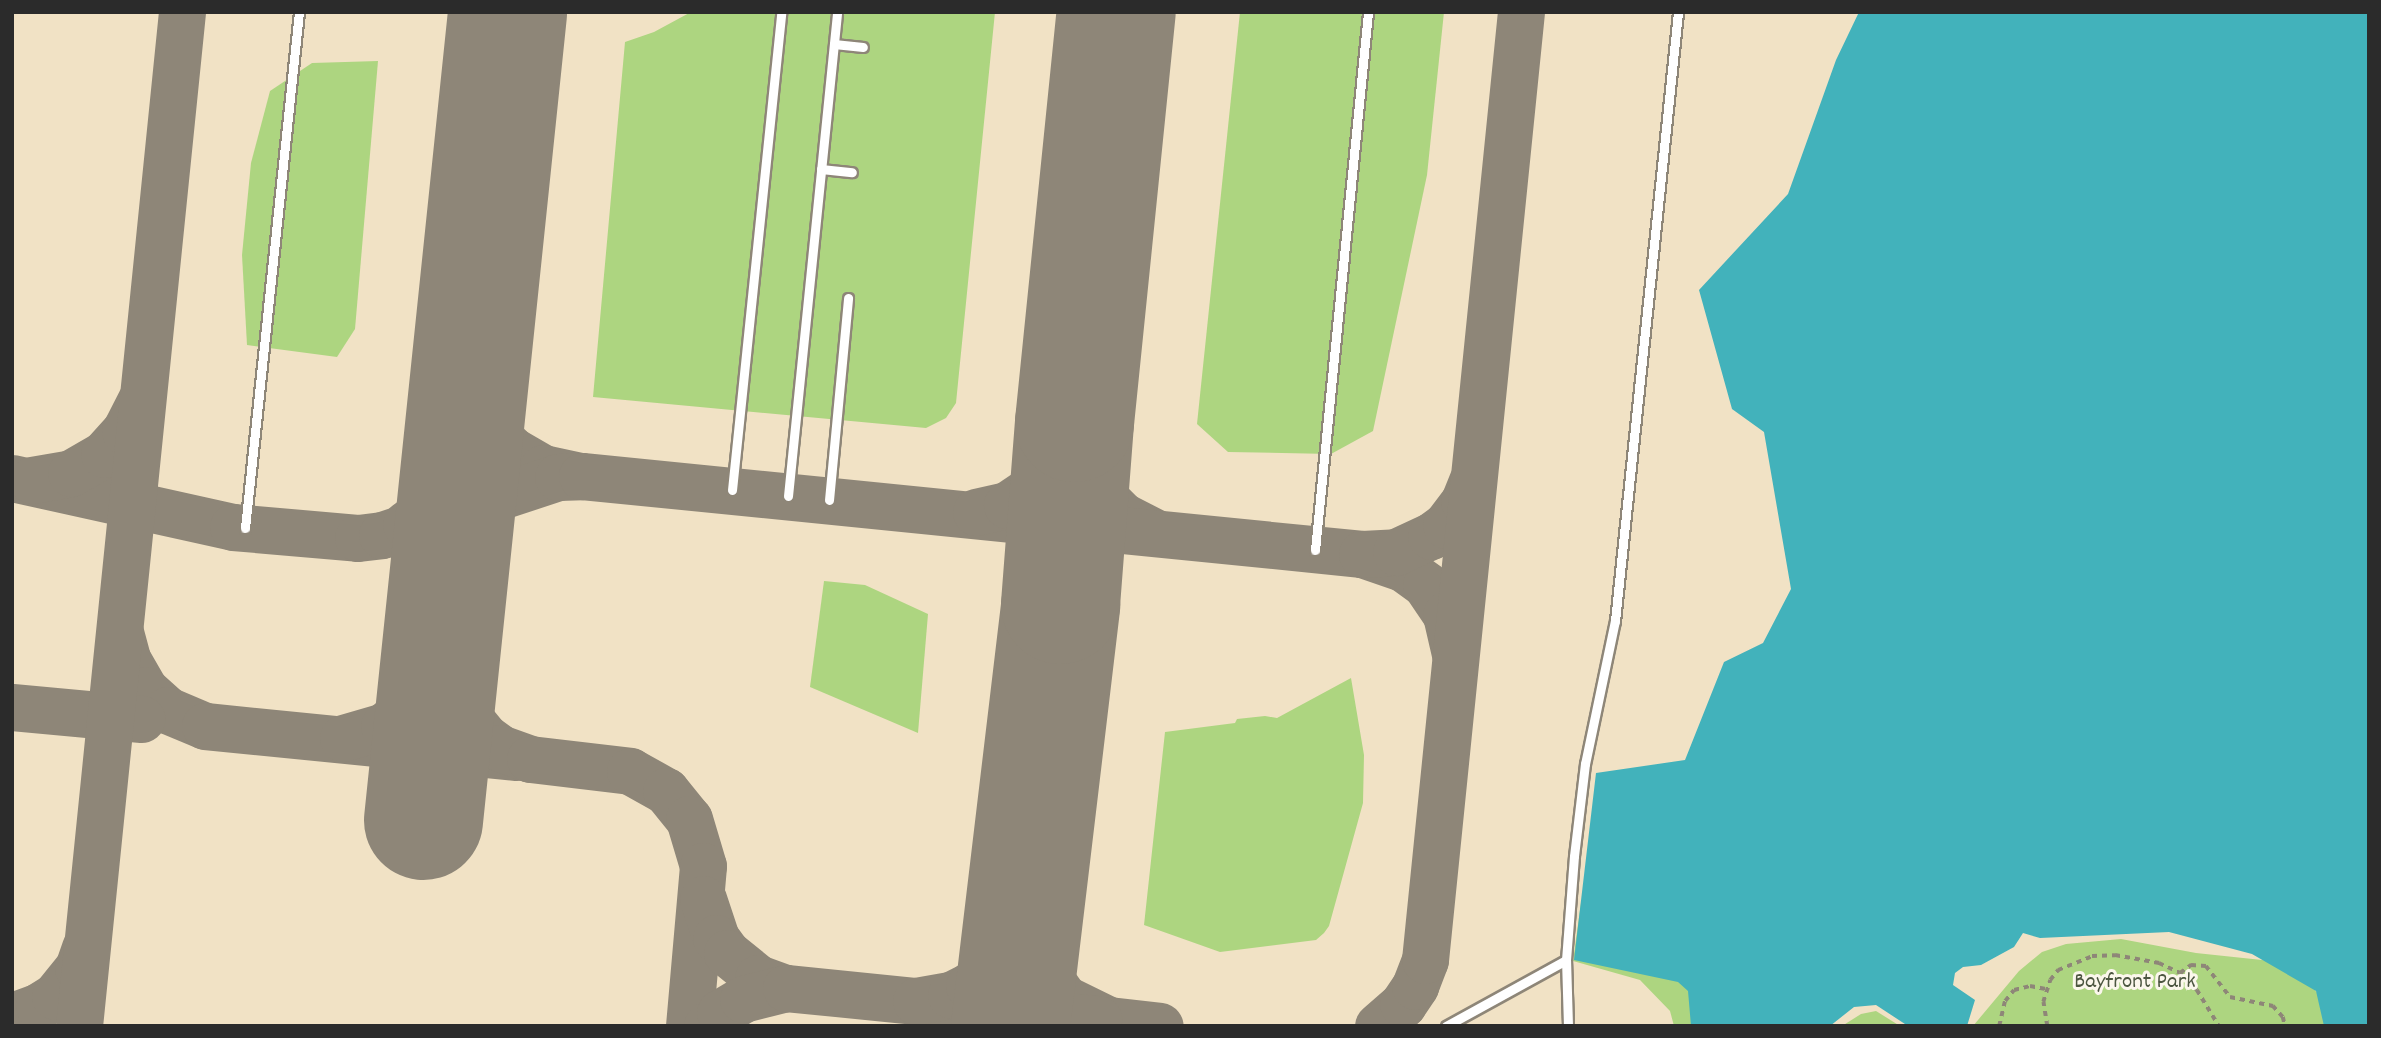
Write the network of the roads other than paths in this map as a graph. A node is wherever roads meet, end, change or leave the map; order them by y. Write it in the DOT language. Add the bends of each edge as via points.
graph roads {
  1 [pos="299,12"];
  2 [pos="781,12"];
  3 [pos="837,12"];
  4 [pos="1368,12"];
  5 [pos="1678,12"];
  6 [pos="834,44"];
  7 [pos="863,47"];
  8 [pos="821,169"];
  9 [pos="852,172"];
  10 [pos="848,298"];
  11 [pos="732,490"];
  12 [pos="788,496"];
  13 [pos="829,500"];
  14 [pos="245,528"];
  15 [pos="1315,550"];
  16 [pos="1566,960"];
  17 [pos="1446,1026"];
  18 [pos="1568,1026"];
  1 -- 14 [label="lane"];
  2 -- 11 [label="lane"];
  3 -- 6 [label="lane"];
  4 -- 15 [label="lane"];
  5 -- 16 [label="lane" via="1615,621 1585,764"];
  6 -- 7 [label="lane"];
  6 -- 8 [label="lane"];
  8 -- 9 [label="lane"];
  8 -- 12 [label="lane"];
  10 -- 13 [label="lane"];
  16 -- 17 [label="lane"];
  16 -- 18 [label="lane"];
}
